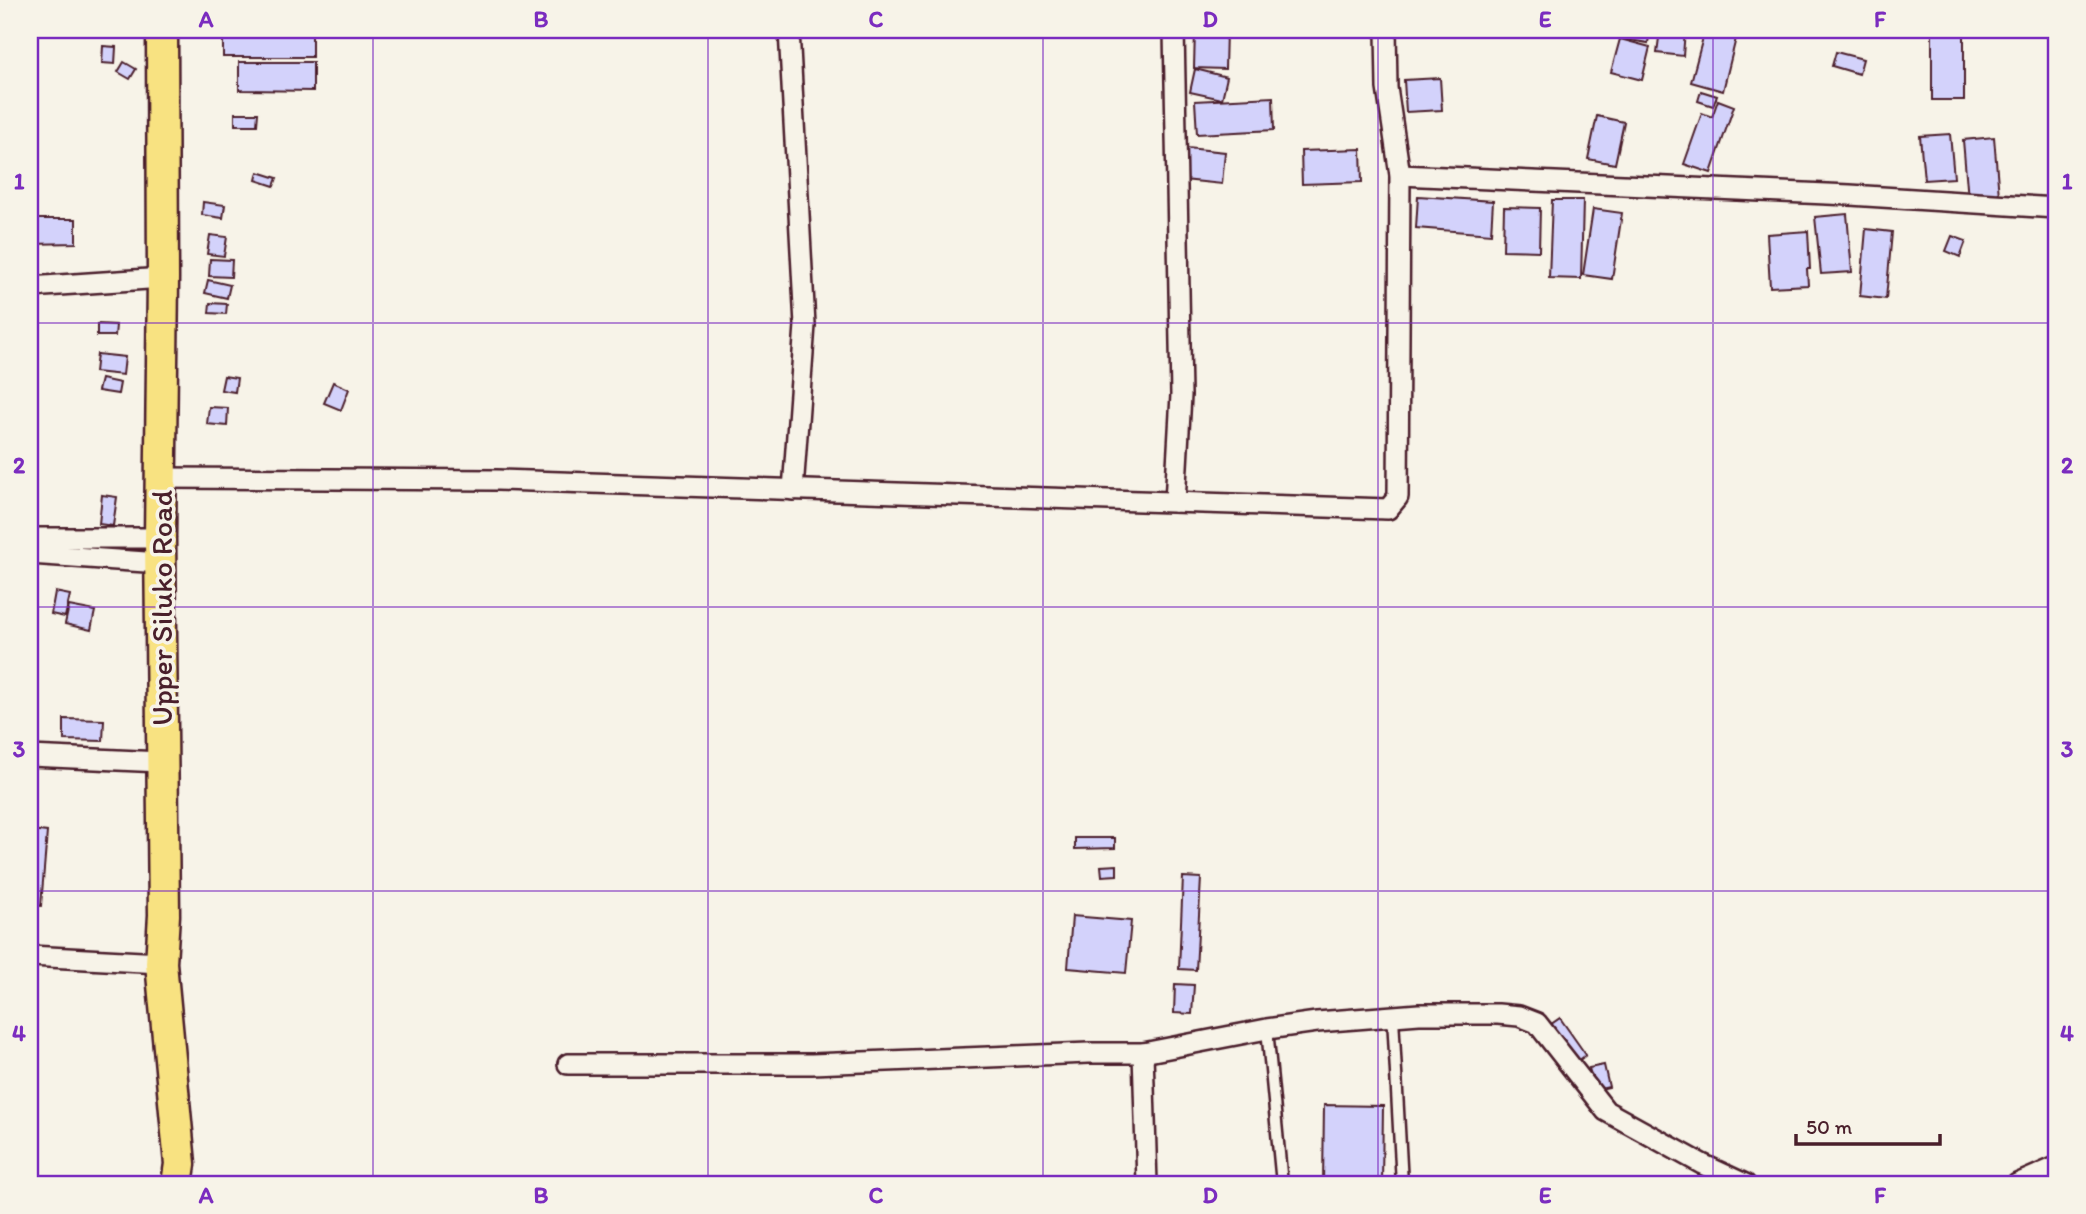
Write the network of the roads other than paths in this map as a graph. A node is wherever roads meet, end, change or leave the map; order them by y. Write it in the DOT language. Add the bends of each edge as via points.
graph roads {
  1 [pos="162,30"];
  2 [pos="789,30"];
  3 [pos="1174,30"];
  4 [pos="1386,30"];
  5 [pos="1400,175"];
  6 [pos="2056,208"];
  7 [pos="163,278"];
  8 [pos="30,287"];
  9 [pos="161,478"];
  10 [pos="793,490"];
  11 [pos="1174,502"];
  12 [pos="30,538"];
  13 [pos="160,551"];
  14 [pos="30,554"];
  15 [pos="30,756"];
  16 [pos="162,762"];
  17 [pos="30,956"];
  18 [pos="161,963"];
  19 [pos="1393,1017"];
  20 [pos="1267,1029"];
  21 [pos="1143,1054"];
  22 [pos="568,1064"];
  23 [pos="2056,1167"];
  24 [pos="177,1184"];
  25 [pos="1147,1184"];
  26 [pos="1282,1184"];
  27 [pos="1402,1184"];
  28 [pos="1745,1184"];
  29 [pos="2017,1184"];
  1 -- 7 [label="main road, Upper Siluko Road"];
  2 -- 10 [label="street" via="805,325"];
  3 -- 11 [label="street" via="1181,395"];
  4 -- 5 [label="street" via="1387,88"];
  5 -- 6 [label="street"];
  5 -- 11 [label="street" via="1398,497 1388,509"];
  7 -- 8 [label="street"];
  7 -- 9 [label="main road, Upper Siluko Road"];
  9 -- 10 [label="street" via="497,480"];
  9 -- 13 [label="main road, Upper Siluko Road"];
  10 -- 11 [label="street"];
  12 -- 13 [label="street"];
  13 -- 14 [label="street"];
  13 -- 16 [label="main road, Upper Siluko Road"];
  15 -- 16 [label="street"];
  16 -- 18 [label="main road, Upper Siluko Road"];
  17 -- 18 [label="street"];
  18 -- 24 [label="main road, Upper Siluko Road" via="180,1164"];
  19 -- 20 [label="street"];
  19 -- 27 [label="lane"];
  19 -- 28 [label="street" via="1498,1014 1537,1023 1606,1111"];
  20 -- 21 [label="street"];
  20 -- 26 [label="lane"];
  21 -- 22 [label="street" via="1089,1052 812,1064"];
  21 -- 25 [label="street"];
  23 -- 29 [label="street"];
}
